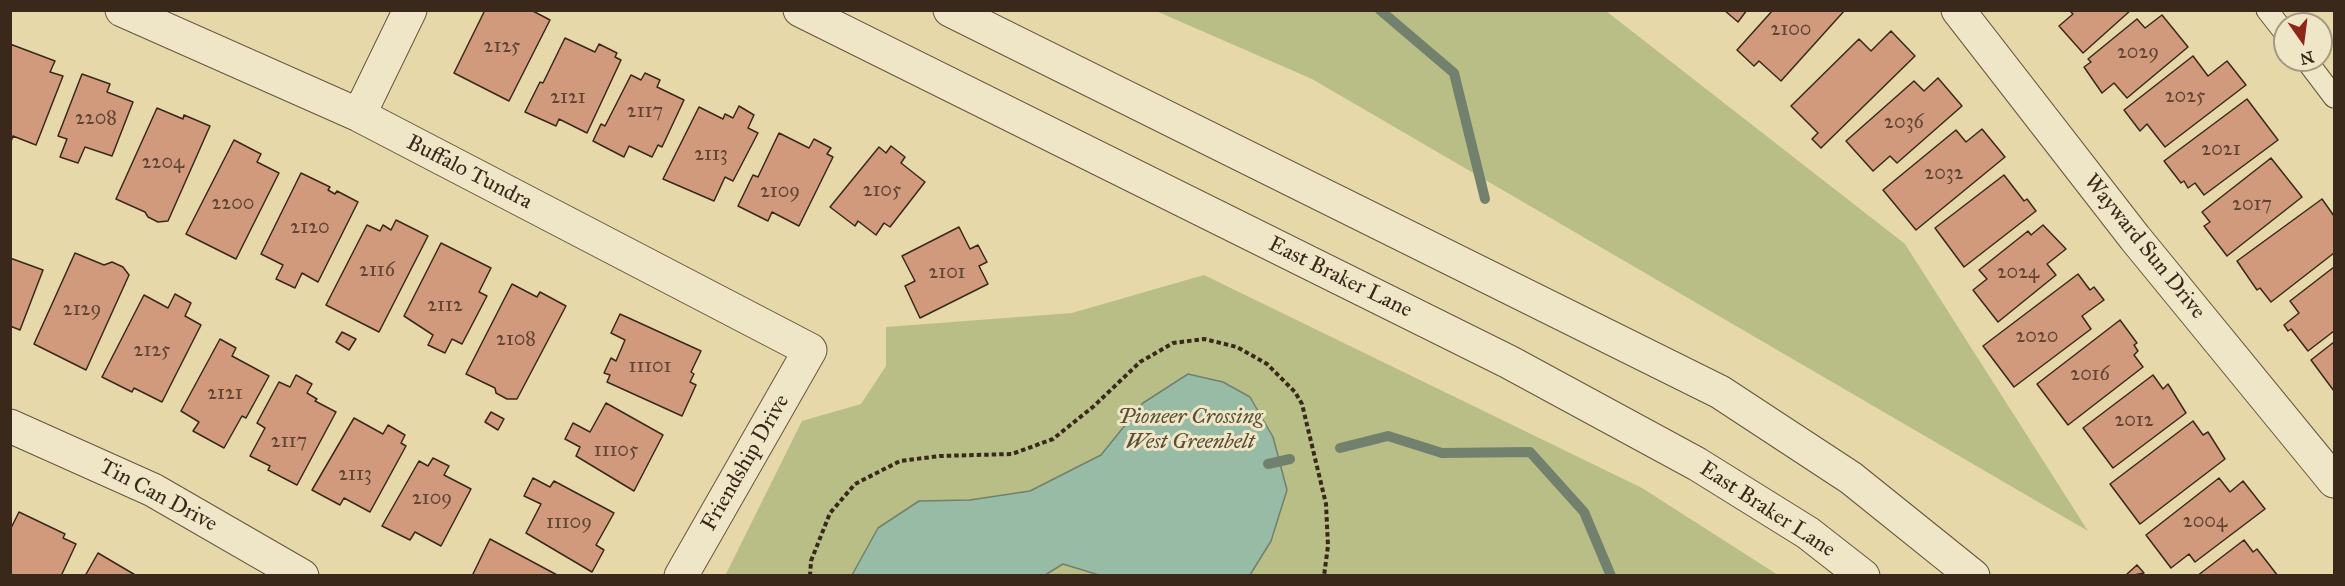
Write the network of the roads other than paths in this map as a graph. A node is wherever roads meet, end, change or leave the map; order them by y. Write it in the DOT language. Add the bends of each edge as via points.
graph roads {
  1 [pos="122,10"];
  2 [pos="410,10"];
  3 [pos="800,10"];
  4 [pos="950,10"];
  5 [pos="1958,10"];
  6 [pos="2315,72"];
  7 [pos="2334,97"];
  8 [pos="359,116"];
  9 [pos="810,350"];
  10 [pos="10,426"];
  11 [pos="2334,481"];
  12 [pos="302,576"];
  13 [pos="681,576"];
  14 [pos="1863,576"];
  15 [pos="1973,576"];
  1 -- 8 [label="street, Buffalo Tundra"];
  2 -- 8 [label="street"];
  3 -- 14 [label="street, East Braker Lane" via="1509,362 1697,464 1808,533"];
  4 -- 15 [label="street" via="1720,392 1851,478"];
  5 -- 11 [label="street, Wayward Sun Drive" via="2135,238"];
  6 -- 7 [label="lane"];
  8 -- 9 [label="street, Buffalo Tundra"];
  9 -- 13 [label="street, Friendship Drive"];
  10 -- 12 [label="street, Tin Can Drive" via="153,490"];
}
